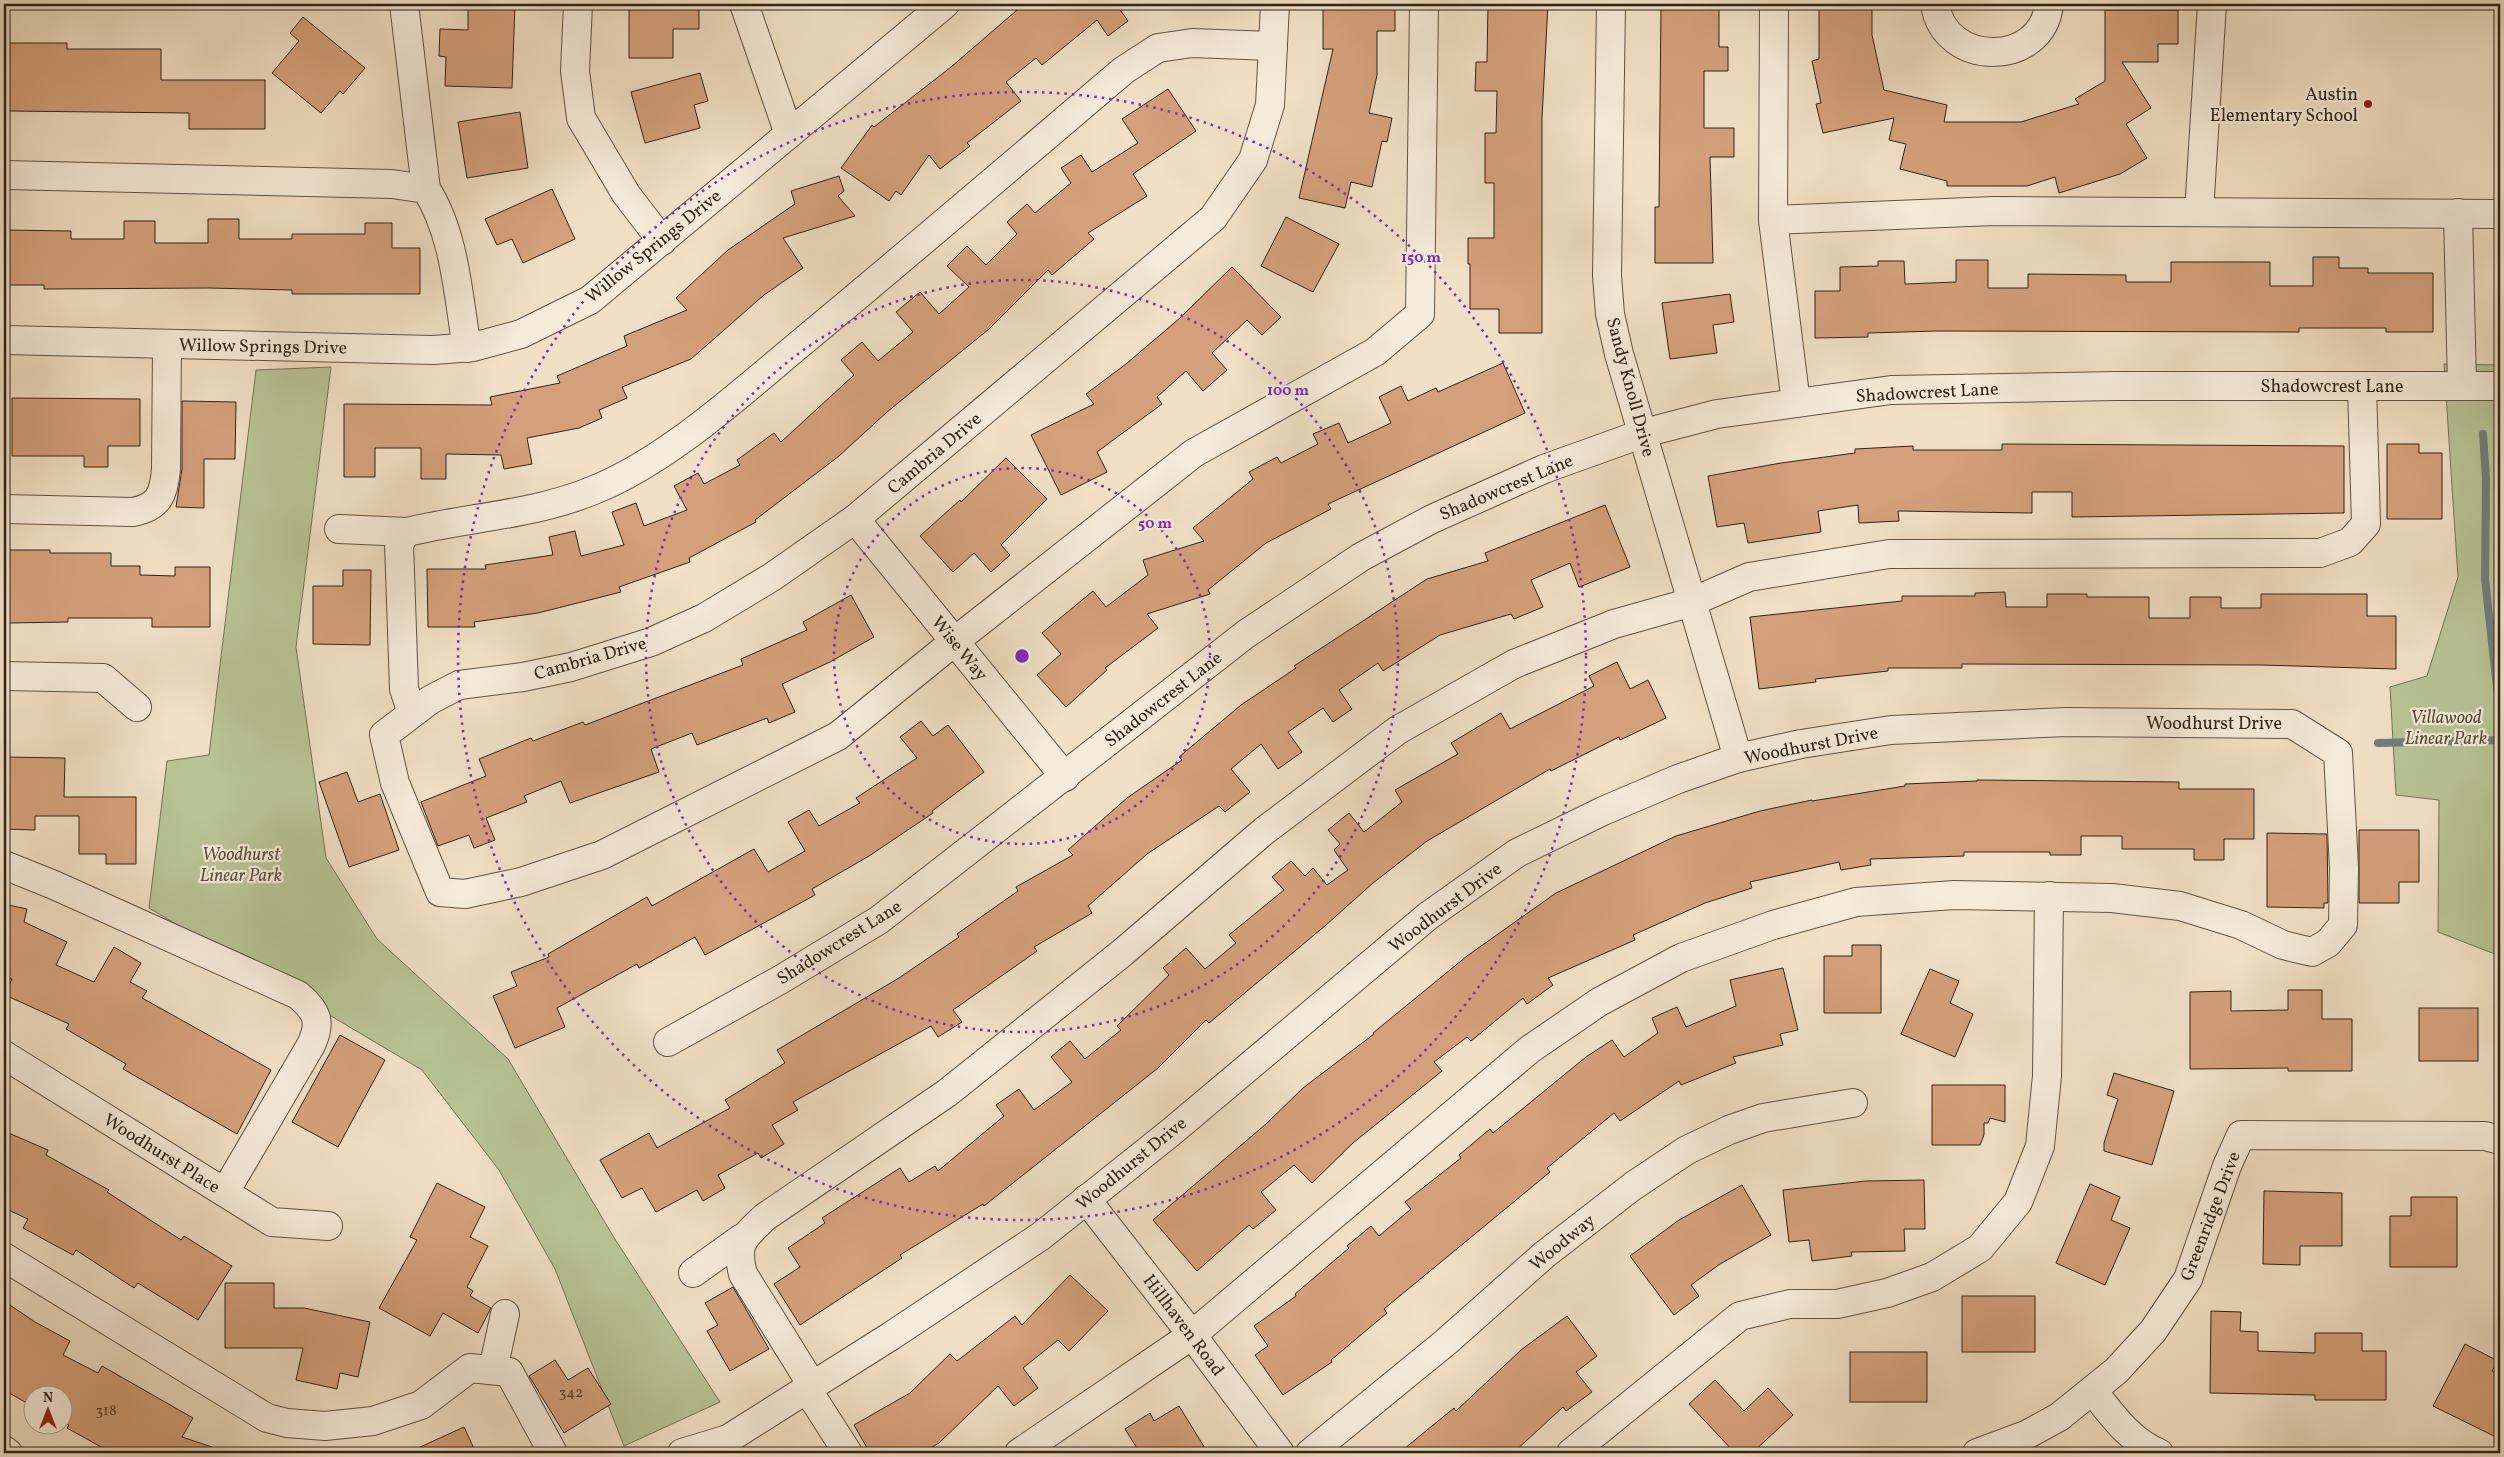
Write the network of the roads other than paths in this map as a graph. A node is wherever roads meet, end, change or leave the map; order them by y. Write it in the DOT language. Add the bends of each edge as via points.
graph roads {
  1 [pos="404,4"];
  2 [pos="578,4"];
  3 [pos="744,4"];
  4 [pos="945,4"];
  5 [pos="1275,4"];
  6 [pos="1424,4"];
  7 [pos="1611,4"];
  8 [pos="1774,4"];
  9 [pos="1935,4"];
  10 [pos="2050,4"];
  11 [pos="2212,4"];
  12 [pos="1273,46"];
  13 [pos="789,134"];
  14 [pos="4,176"];
  15 [pos="426,189"];
  16 [pos="2199,212"];
  17 [pos="2458,214"];
  18 [pos="2500,214"];
  19 [pos="1773,220"];
  20 [pos="662,241"];
  21 [pos="4,340"];
  22 [pos="167,344"];
  23 [pos="467,348"];
  24 [pos="2362,386"];
  25 [pos="2462,386"];
  26 [pos="2500,386"];
  27 [pos="1796,403"];
  28 [pos="1644,433"];
  29 [pos="4,509"];
  30 [pos="855,519"];
  31 [pos="339,529"];
  32 [pos="407,532"];
  33 [pos="1692,602"];
  34 [pos="954,641"];
  35 [pos="4,676"];
  36 [pos="137,707"];
  37 [pos="412,713"];
  38 [pos="1738,758"];
  39 [pos="1065,777"];
  40 [pos="4,865"];
  41 [pos="2049,896"];
  42 [pos="668,1042"];
  43 [pos="4,1056"];
  44 [pos="1853,1103"];
  45 [pos="2500,1140"];
  46 [pos="225,1192"];
  47 [pos="1086,1199"];
  48 [pos="328,1226"];
  49 [pos="742,1238"];
  50 [pos="4,1257"];
  51 [pos="694,1273"];
  52 [pos="506,1314"];
  53 [pos="1192,1335"];
  54 [pos="493,1370"];
  55 [pos="809,1387"];
  56 [pos="2093,1391"];
  57 [pos="4,1450"];
  58 [pos="8,1453"];
  59 [pos="553,1453"];
  60 [pos="682,1453"];
  61 [pos="848,1453"];
  62 [pos="1018,1453"];
  63 [pos="1280,1453"];
  64 [pos="1310,1453"];
  65 [pos="1571,1453"];
  66 [pos="1977,1453"];
  67 [pos="2160,1453"];
  1 -- 15 [label="street"];
  2 -- 20 [label="street" via="575,70 581,118 626,194"];
  3 -- 13 [label="street"];
  4 -- 13 [label="street, Willow Springs Drive"];
  5 -- 12 [label="street, Cambria Drive"];
  6 -- 34 [label="street" via="1420,314 1375,352 1194,453"];
  7 -- 28 [label="street, Sandy Knoll Drive" via="1610,314"];
  8 -- 19 [label="street"];
  9 -- 10 [label="street" via="1943,25 1953,38 1974,50 1997,53 2027,42 2044,21"];
  11 -- 16 [label="street"];
  12 -- 30 [label="street, Cambria Drive" via="1270,105 1253,160 1214,218"];
  12 -- 32 [label="street" via="1192,43 1158,48 1124,70 879,278 664,453 594,490 516,514"];
  13 -- 20 [label="street, Willow Springs Drive"];
  14 -- 15 [label="street" via="392,184"];
  15 -- 23 [label="street" via="438,208 450,252"];
  16 -- 17 [label="street"];
  16 -- 19 [label="street" via="1994,211"];
  17 -- 18 [label="street"];
  17 -- 25 [label="street"];
  19 -- 27 [label="street"];
  20 -- 23 [label="street, Willow Springs Drive" via="590,300 521,334"];
  21 -- 22 [label="street, Willow Springs Drive"];
  22 -- 23 [label="street, Willow Springs Drive"];
  22 -- 29 [label="street" via="166,469 165,486 158,500 146,509 133,512"];
  24 -- 25 [label="street, Shadowcrest Lane"];
  24 -- 27 [label="street, Shadowcrest Lane" via="1891,390"];
  24 -- 33 [label="street" via="2366,524 2350,542 2320,553 1889,554 1749,577"];
  25 -- 26 [label="street, Shadowcrest Lane"];
  27 -- 28 [label="street, Shadowcrest Lane" via="1717,414"];
  28 -- 33 [label="street, Sandy Knoll Drive"];
  28 -- 39 [label="street, Shadowcrest Lane" via="1544,469 1432,519 1361,557 1246,634"];
  30 -- 34 [label="street, Wise Way"];
  30 -- 37 [label="street, Cambria Drive" via="772,577 704,618 651,642 571,667 459,685"];
  31 -- 32 [label="street"];
  32 -- 37 [label="street" via="399,543 404,689"];
  33 -- 38 [label="street, Sandy Knoll Drive"];
  33 -- 49 [label="street" via="1614,624 1514,664 1398,730 1264,831 1122,953 948,1092 765,1217"];
  34 -- 37 [label="street, Cambria Drive" via="838,736 602,854 521,882 465,894 440,892 395,783 384,734"];
  34 -- 39 [label="street, Wise Way"];
  35 -- 36 [label="street" via="103,678"];
  38 -- 41 [label="street, Woodhurst Drive" via="1891,730 2066,722 2292,724 2338,753 2344,925 2328,943 2312,952 2283,945 2240,925 2180,906 2112,898"];
  38 -- 47 [label="street, Woodhurst Drive" via="1603,811 1517,853 1428,916"];
  39 -- 42 [label="street, Shadowcrest Lane" via="879,920"];
  40 -- 46 [label="street" via="54,884 298,995 312,1007 316,1035 311,1046"];
  41 -- 53 [label="street" via="1954,894 1856,902 1773,925 1681,958 1599,1002 1529,1050"];
  41 -- 65 [label="street" via="2047,1076 2040,1146 2018,1202 1980,1248 1932,1277 1887,1294 1837,1304 1790,1304 1740,1316"];
  43 -- 46 [label="street, Woodhurst Place"];
  44 -- 64 [label="street, Woodway" via="1763,1118 1688,1150 1633,1186 1544,1255 1446,1342"];
  45 -- 56 [label="street, Greenridge Drive" via="2485,1136 2240,1135 2188,1279 2153,1331"];
  46 -- 48 [label="street, Woodhurst Place" via="272,1222"];
  47 -- 53 [label="street, Hillhaven Road"];
  47 -- 55 [label="street, Woodhurst Drive" via="1041,1236"];
  49 -- 51 [label="street"];
  49 -- 55 [label="street" via="738,1256 743,1274"];
  50 -- 54 [label="street" via="266,1418 287,1423 325,1426 373,1421 421,1405 470,1368"];
  52 -- 54 [label="street"];
  53 -- 62 [label="street"];
  53 -- 63 [label="street, Hillhaven Road"];
  54 -- 59 [label="street" via="509,1372"];
  55 -- 60 [label="street, Woodhurst Drive" via="728,1438"];
  55 -- 61 [label="street"];
  56 -- 66 [label="street, Greenridge Drive" via="2035,1430"];
  56 -- 67 [label="street" via="2123,1429"];
  57 -- 58 [label="street"];
}
